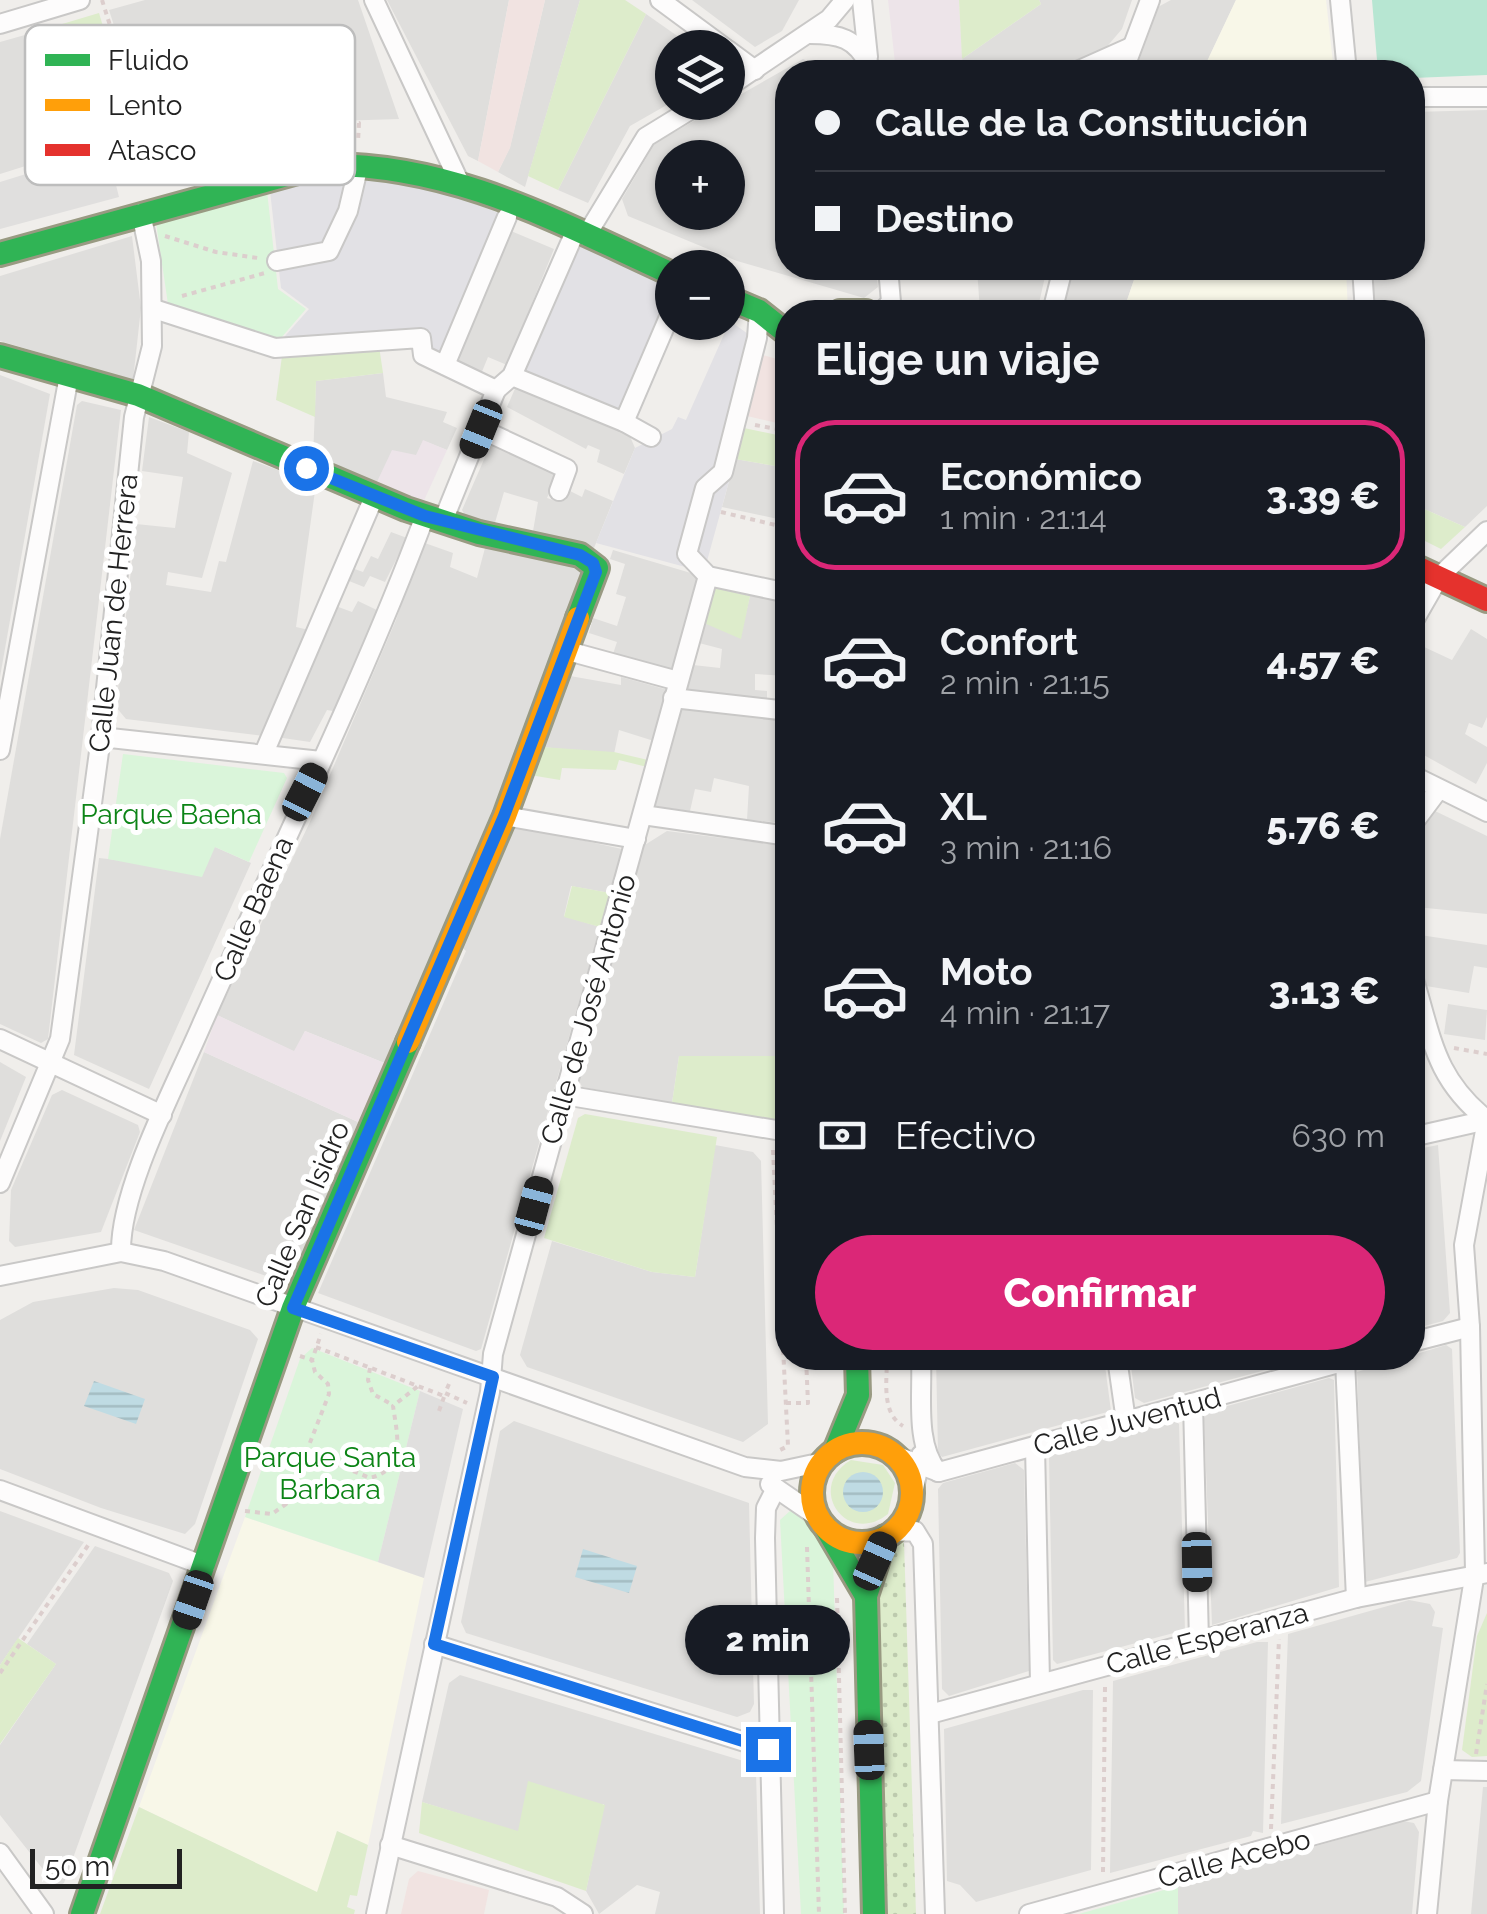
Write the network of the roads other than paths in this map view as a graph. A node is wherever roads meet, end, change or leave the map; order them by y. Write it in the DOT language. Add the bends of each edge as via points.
graph roads {
  1 [pos="374,0"];
  2 [pos="660,0"];
  3 [pos="845,0"];
  4 [pos="862,0"];
  5 [pos="1150,0"];
  6 [pos="1340,0"];
  7 [pos="70,2"];
  8 [pos="0,24"];
  9 [pos="700,30"];
  10 [pos="809,34"];
  11 [pos="1131,47"];
  12 [pos="865,60"];
  13 [pos="868,60"];
  14 [pos="1102,60"];
  15 [pos="1127,60"];
  16 [pos="1347,60"];
  17 [pos="745,63"];
  18 [pos="755,70"];
  19 [pos="745,76"];
  20 [pos="1425,97"];
  21 [pos="1487,97"];
  22 [pos="674,120"];
  23 [pos="355,163"];
  24 [pos="357,174"];
  25 [pos="458,179"];
  26 [pos="355,182"];
  27 [pos="252,185"];
  28 [pos="354,185"];
  29 [pos="142,213"];
  30 [pos="507,217"];
  31 [pos="580,234"];
  32 [pos="0,254"];
  33 [pos="284,260"];
  34 [pos="655,267"];
  35 [pos="154,306"];
  36 [pos="745,306"];
  37 [pos="759,312"];
  38 [pos="775,313"];
  39 [pos="775,324"];
  40 [pos="659,340"];
  41 [pos="0,356"];
  42 [pos="445,366"];
  43 [pos="69,376"];
  44 [pos="512,376"];
  45 [pos="496,390"];
  46 [pos="138,395"];
  47 [pos="624,422"];
  48 [pos="481,429"];
  49 [pos="650,438"];
  50 [pos="558,491"];
  51 [pos="374,496"];
  52 [pos="434,519"];
  53 [pos="1487,530"];
  54 [pos="1425,571"];
  55 [pos="706,574"];
  56 [pos="1439,577"];
  57 [pos="775,590"];
  58 [pos="1487,600"];
  59 [pos="1425,601"];
  60 [pos="568,650"];
  61 [pos="675,689"];
  62 [pos="775,708"];
  63 [pos="101,737"];
  64 [pos="0,750"];
  65 [pos="264,752"];
  66 [pos="321,761"];
  67 [pos="1425,781"];
  68 [pos="1439,789"];
  69 [pos="1425,808"];
  70 [pos="1487,812"];
  71 [pos="643,815"];
  72 [pos="504,816"];
  73 [pos="775,834"];
  74 [pos="636,839"];
  75 [pos="1425,1013"];
  76 [pos="0,1039"];
  77 [pos="52,1064"];
  78 [pos="564,1095"];
  79 [pos="162,1116"];
  80 [pos="1487,1120"];
  81 [pos="775,1130"];
  82 [pos="1425,1135"];
  83 [pos="0,1182"];
  84 [pos="121,1252"];
  85 [pos="1,1272"];
  86 [pos="1468,1284"];
  87 [pos="1487,1285"];
  88 [pos="293,1308"];
  89 [pos="1470,1327"];
  90 [pos="1425,1339"];
  91 [pos="858,1370"];
  92 [pos="922,1370"];
  93 [pos="1119,1370"];
  94 [pos="1312,1370"];
  95 [pos="1351,1370"];
  96 [pos="493,1377"];
  97 [pos="858,1395"];
  98 [pos="1193,1403"];
  99 [pos="1126,1420"];
  100 [pos="924,1440"];
  101 [pos="1035,1446"];
  102 [pos="829,1456"];
  103 [pos="901,1456"];
  104 [pos="745,1467"];
  105 [pos="938,1472"];
  106 [pos="776,1488"];
  107 [pos="0,1490"];
  108 [pos="822,1522"];
  109 [pos="890,1534"];
  110 [pos="205,1566"];
  111 [pos="1481,1572"];
  112 [pos="866,1596"];
  113 [pos="1356,1598"];
  114 [pos="1200,1641"];
  115 [pos="434,1644"];
  116 [pos="1040,1682"];
  117 [pos="930,1714"];
  118 [pos="768,1749"];
  119 [pos="1443,1770"];
  120 [pos="1480,1771"];
  121 [pos="1438,1802"];
  122 [pos="390,1845"];
  123 [pos="0,1853"];
  124 [pos="44,1914"];
  125 [pos="82,1914"];
  126 [pos="376,1914"];
  127 [pos="583,1914"];
  128 [pos="774,1914"];
  129 [pos="874,1914"];
  130 [pos="935,1914"];
  131 [pos="1030,1914"];
  132 [pos="1427,1914"];
  1 -- 25 [label="street"];
  2 -- 9 [label="street"];
  3 -- 10 [label="street"];
  4 -- 13 [label="street"];
  5 -- 11 [label="street"];
  6 -- 16 [label="street"];
  7 -- 8 [label="street"];
  10 -- 12 [label="street" via="847,38"];
  10 -- 18 [label="street"];
  11 -- 14 [label="street"];
  11 -- 15 [label="street"];
  17 -- 18 [label="street"];
  18 -- 19 [label="street"];
  20 -- 21 [label="street"];
  22 -- 31 [label="street" via="646,138"];
  23 -- 25 [label="street"];
  24 -- 26 [label="street"];
  25 -- 31 [label="street"];
  27 -- 29 [label="street"];
  28 -- 33 [label="street" via="328,251"];
  29 -- 32 [label="street"];
  29 -- 35 [label="street, Calle Juan de Herrera"];
  30 -- 42 [label="street"];
  31 -- 34 [label="street"];
  31 -- 44 [label="street"];
  35 -- 42 [label="street" via="275,348 421,338 423,355"];
  35 -- 46 [label="street, Calle Juan de Herrera" via="152,346"];
  36 -- 37 [label="street"];
  37 -- 38 [label="street"];
  37 -- 39 [label="street"];
  37 -- 55 [label="street" via="723,472 705,488 695,514 687,554"];
  40 -- 47 [label="street"];
  41 -- 43 [label="street"];
  42 -- 45 [label="street"];
  43 -- 46 [label="street"];
  43 -- 64 [label="street"];
  44 -- 45 [label="street"];
  44 -- 47 [label="street"];
  45 -- 48 [label="street, Calle Baena"];
  46 -- 51 [label="street"];
  46 -- 63 [label="street, Calle Juan de Herrera"];
  47 -- 49 [label="street"];
  48 -- 50 [label="street" via="568,469"];
  48 -- 52 [label="street, Calle Baena"];
  51 -- 52 [label="street"];
  51 -- 65 [label="street"];
  52 -- 60 [label="street, Calle San Isidro" via="593,563 596,572"];
  52 -- 66 [label="street, Calle Baena"];
  53 -- 56 [label="street"];
  54 -- 56 [label="street"];
  55 -- 57 [label="street"];
  55 -- 61 [label="street, Calle de José Antonio"];
  56 -- 58 [label="street"];
  56 -- 59 [label="street"];
  60 -- 61 [label="street"];
  60 -- 72 [label="street, Calle San Isidro"];
  61 -- 62 [label="street"];
  61 -- 71 [label="street, Calle de José Antonio"];
  63 -- 65 [label="street"];
  63 -- 77 [label="street, Calle Juan de Herrera"];
  65 -- 66 [label="street"];
  66 -- 79 [label="street, Calle Baena"];
  67 -- 68 [label="street"];
  68 -- 69 [label="street"];
  68 -- 70 [label="street"];
  71 -- 73 [label="street"];
  71 -- 74 [label="street, Calle de José Antonio"];
  72 -- 74 [label="street"];
  72 -- 88 [label="street, Calle San Isidro"];
  74 -- 78 [label="street, Calle de José Antonio"];
  75 -- 80 [label="street" via="1457,1097"];
  76 -- 77 [label="street"];
  77 -- 79 [label="street"];
  77 -- 83 [label="street, Calle Juan de Herrera"];
  78 -- 81 [label="street"];
  78 -- 96 [label="street, Calle de José Antonio" via="493,1354"];
  79 -- 84 [label="street, Calle Baena" via="120,1225"];
  80 -- 82 [label="street"];
  80 -- 86 [label="street" via="1464,1244"];
  84 -- 85 [label="street"];
  84 -- 88 [label="street"];
  86 -- 87 [label="street"];
  86 -- 89 [label="street"];
  88 -- 96 [label="street"];
  88 -- 110 [label="street, Calle San Isidro"];
  89 -- 90 [label="street"];
  89 -- 111 [label="street"];
  91 -- 97 [label="street"];
  92 -- 100 [label="street"];
  93 -- 99 [label="street"];
  94 -- 98 [label="street, Calle Juventud"];
  95 -- 113 [label="street"];
  96 -- 104 [label="street"];
  96 -- 115 [label="street, Calle de José Antonio"];
  97 -- 102 [label="street"];
  97 -- 103 [label="street"];
  98 -- 99 [label="street, Calle Juventud"];
  98 -- 114 [label="street"];
  99 -- 101 [label="street, Calle Juventud"];
  100 -- 103 [label="street"];
  100 -- 105 [label="street"];
  101 -- 105 [label="street, Calle Juventud"];
  101 -- 116 [label="street"];
  102 -- 103 [label="street" via="860,1442"];
  102 -- 104 [label="street" via="780,1471"];
  102 -- 108 [label="street" via="812,1488"];
  103 -- 105 [label="street"];
  103 -- 109 [label="street" via="912,1498"];
  104 -- 106 [label="street"];
  106 -- 108 [label="street"];
  106 -- 118 [label="street" via="766,1508 764,1538"];
  107 -- 110 [label="street"];
  108 -- 109 [label="street" via="854,1542"];
  108 -- 112 [label="street"];
  109 -- 112 [label="street"];
  109 -- 117 [label="street" via="915,1531 923,1544"];
  110 -- 125 [label="street, Calle San Isidro"];
  111 -- 113 [label="street, Calle Esperanza"];
  111 -- 119 [label="street"];
  112 -- 129 [label="street"];
  113 -- 114 [label="street, Calle Esperanza"];
  114 -- 116 [label="street, Calle Esperanza"];
  115 -- 118 [label="street"];
  115 -- 122 [label="street, Calle de José Antonio"];
  116 -- 117 [label="street, Calle Esperanza"];
  117 -- 130 [label="street"];
  118 -- 128 [label="street"];
  119 -- 120 [label="street"];
  119 -- 121 [label="street"];
  121 -- 131 [label="street, Calle Acebo"];
  121 -- 132 [label="street"];
  122 -- 126 [label="street, Calle de José Antonio"];
  122 -- 127 [label="street" via="557,1897"];
  123 -- 124 [label="street"];
}
